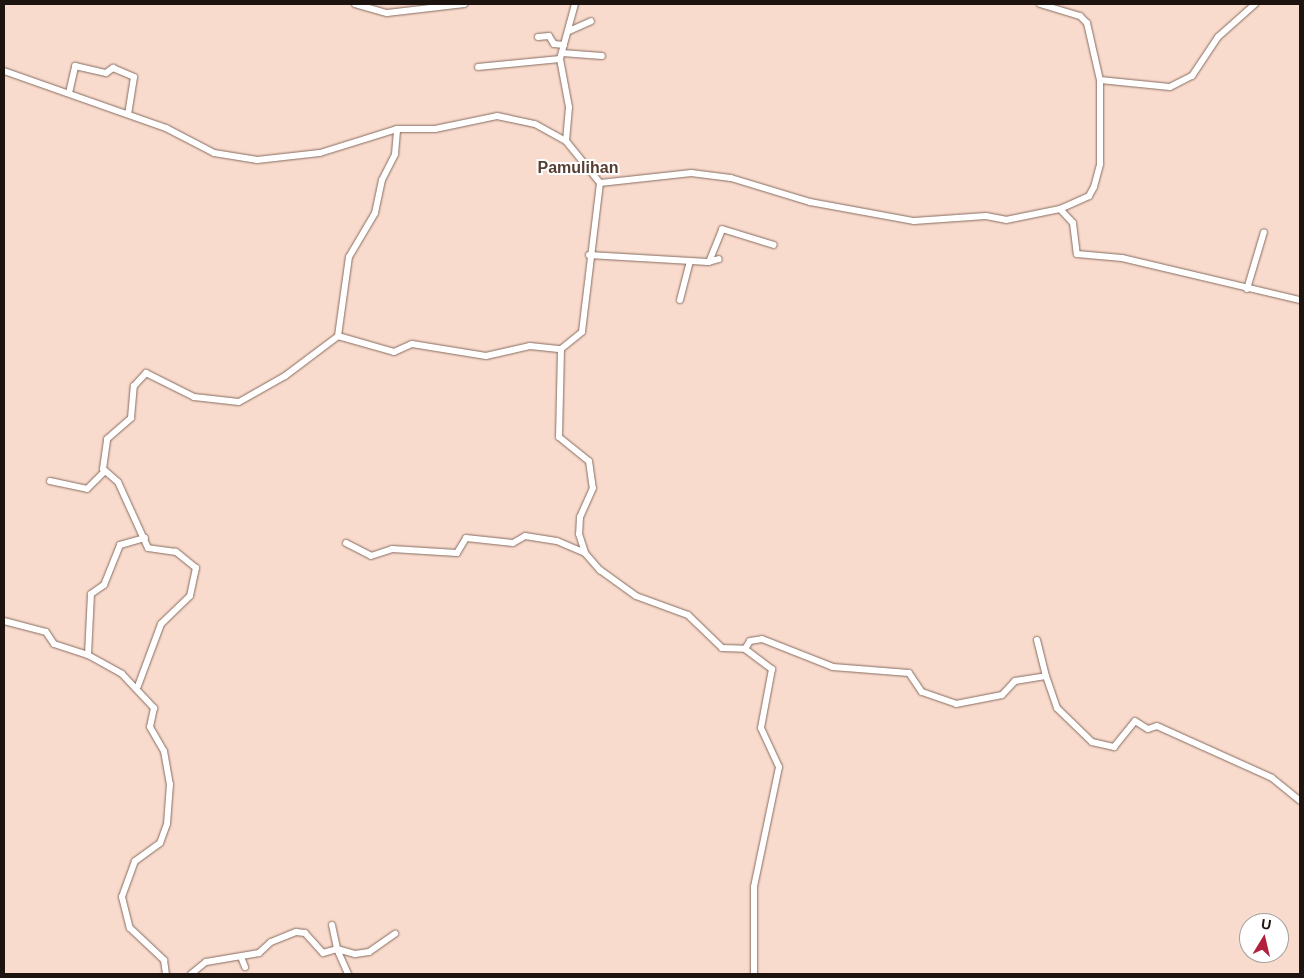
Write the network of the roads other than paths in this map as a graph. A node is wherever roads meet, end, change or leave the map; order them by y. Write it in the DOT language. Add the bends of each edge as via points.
graph roads {
  1 [pos="354,4"];
  2 [pos="464,4"];
  3 [pos="575,4"];
  4 [pos="1040,4"];
  5 [pos="1255,4"];
  6 [pos="405,6"];
  7 [pos="591,22"];
  8 [pos="568,31"];
  9 [pos="538,37"];
  10 [pos="564,45"];
  11 [pos="561,56"];
  12 [pos="602,56"];
  13 [pos="478,66"];
  14 [pos="4,71"];
  15 [pos="1100,80"];
  16 [pos="69,93"];
  17 [pos="128,113"];
  18 [pos="397,129"];
  19 [pos="566,141"];
  20 [pos="600,183"];
  21 [pos="1060,209"];
  22 [pos="1264,232"];
  23 [pos="774,245"];
  24 [pos="589,255"];
  25 [pos="719,259"];
  26 [pos="690,261"];
  27 [pos="709,262"];
  28 [pos="1247,289"];
  29 [pos="680,300"];
  30 [pos="1300,300"];
  31 [pos="338,336"];
  32 [pos="561,349"];
  33 [pos="105,472"];
  34 [pos="50,481"];
  35 [pos="145,538"];
  36 [pos="346,543"];
  37 [pos="585,553"];
  38 [pos="4,621"];
  39 [pos="1037,640"];
  40 [pos="745,648"];
  41 [pos="88,655"];
  42 [pos="1046,676"];
  43 [pos="138,686"];
  44 [pos="1300,801"];
  45 [pos="332,925"];
  46 [pos="395,934"];
  47 [pos="336,949"];
  48 [pos="241,958"];
  49 [pos="245,967"];
  50 [pos="166,974"];
  51 [pos="191,974"];
  52 [pos="348,974"];
  53 [pos="754,974"];
  1 -- 6 [label="street" via="387,12"];
  2 -- 6 [label="street"];
  3 -- 8 [label="street"];
  4 -- 15 [label="street" via="1080,16 1088,23"];
  5 -- 15 [label="street" via="1218,37 1185,83 1170,87"];
  7 -- 8 [label="street"];
  8 -- 10 [label="street"];
  9 -- 10 [label="street" via="549,36 554,44"];
  10 -- 11 [label="street"];
  11 -- 12 [label="street"];
  11 -- 13 [label="street"];
  11 -- 19 [label="street" via="568,107"];
  14 -- 16 [label="street"];
  15 -- 21 [label="street" via="1100,164 1094,187 1090,196"];
  16 -- 17 [label="street"];
  16 -- 17 [label="street" via="75,66 106,74 113,68 134,77"];
  17 -- 18 [label="street" via="214,153 257,160 320,154"];
  18 -- 19 [label="street" via="435,129 497,116 535,124"];
  18 -- 31 [label="street" via="395,154 382,180 375,213 349,257"];
  19 -- 20 [label="street"];
  20 -- 21 [label="street" via="691,173 731,178 810,202 914,221 986,216 1006,220"];
  20 -- 24 [label="street"];
  21 -- 28 [label="street" via="1073,223 1077,254 1122,258"];
  22 -- 28 [label="street"];
  23 -- 27 [label="street" via="722,229"];
  24 -- 26 [label="street"];
  24 -- 32 [label="street" via="582,332"];
  25 -- 27 [label="street"];
  26 -- 27 [label="street"];
  26 -- 29 [label="street"];
  28 -- 30 [label="street"];
  31 -- 32 [label="street" via="394,352 412,344 486,356 530,346"];
  31 -- 33 [label="street" via="285,376 239,402 194,397 151,373 142,375 134,386 131,418 107,438"];
  32 -- 37 [label="street" via="559,437 589,461 593,478 579,526"];
  33 -- 34 [label="street" via="87,489"];
  33 -- 35 [label="street" via="118,482"];
  35 -- 41 [label="street" via="120,545 104,585 91,594"];
  35 -- 43 [label="street" via="148,548 183,556 196,568 190,596 161,624"];
  36 -- 37 [label="street" via="370,556 392,549 457,553 466,538 513,543 526,536 557,541"];
  37 -- 40 [label="street" via="622,588 688,615 722,648"];
  38 -- 41 [label="street" via="46,632 54,644"];
  39 -- 42 [label="street"];
  40 -- 42 [label="street" via="750,641 762,639 833,667 908,673 922,692 956,704 1002,695 1014,681"];
  40 -- 53 [label="street" via="766,661 774,674 762,728 779,767 754,887"];
  41 -- 43 [label="street"];
  42 -- 44 [label="street" via="1057,708 1094,743 1115,746 1136,720 1148,729 1157,726 1272,778"];
  43 -- 50 [label="street" via="154,708 150,727 167,762 167,824 160,843 142,854 127,876 122,907 130,928 164,960"];
  45 -- 47 [label="street"];
  46 -- 47 [label="street" via="369,952"];
  47 -- 48 [label="street" via="323,953 305,933 296,932 271,942 259,953"];
  47 -- 52 [label="street"];
  48 -- 49 [label="street"];
  48 -- 51 [label="street" via="206,962"];
}
